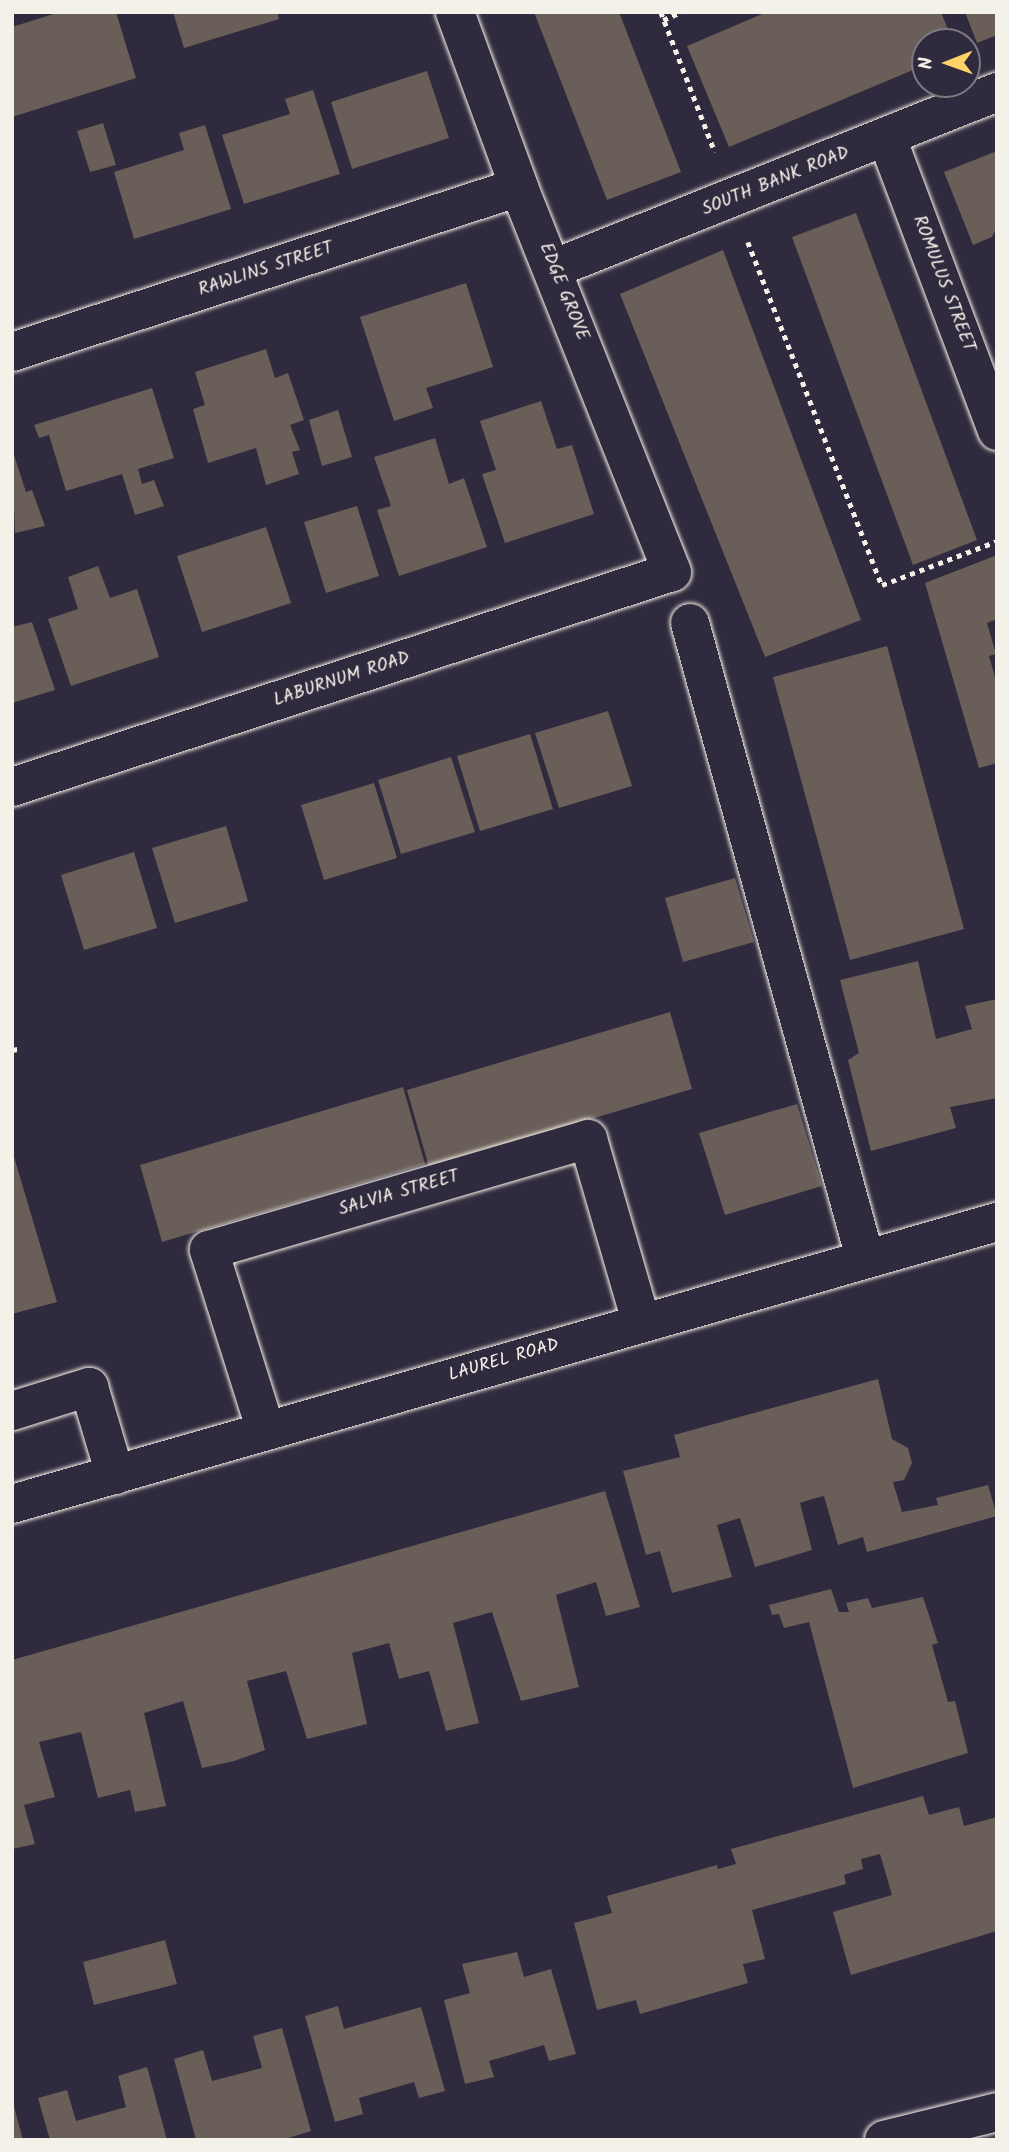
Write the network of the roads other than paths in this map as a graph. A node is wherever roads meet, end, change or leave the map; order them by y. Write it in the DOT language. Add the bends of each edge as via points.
graph roads {
  1 [pos="455,12"];
  2 [pos="997,92"];
  3 [pos="887,138"];
  4 [pos="519,187"];
  5 [pos="555,268"];
  6 [pos="12,352"];
  7 [pos="997,431"];
  8 [pos="672,572"];
  9 [pos="690,623"];
  10 [pos="12,787"];
  11 [pos="997,1222"];
  12 [pos="865,1258"];
  13 [pos="641,1322"];
  14 [pos="12,1411"];
  15 [pos="265,1431"];
  16 [pos="115,1475"];
  17 [pos="12,1504"];
  18 [pos="997,2112"];
  19 [pos="884,2140"];
  1 -- 4 [label="street, EDGE GROVE"];
  2 -- 3 [label="street, SOUTH BANK ROAD"];
  3 -- 5 [label="street, SOUTH BANK ROAD"];
  3 -- 7 [label="street, ROMULUS STREET"];
  4 -- 5 [label="street, EDGE GROVE"];
  4 -- 6 [label="street, RAWLINS STREET"];
  5 -- 8 [label="street, EDGE GROVE"];
  8 -- 10 [label="street, LABURNUM ROAD"];
  9 -- 12 [label="street"];
  11 -- 12 [label="street, LAUREL ROAD"];
  12 -- 13 [label="street, LAUREL ROAD"];
  13 -- 15 [label="street, LAUREL ROAD"];
  13 -- 15 [label="street, SALVIA STREET" via="588,1139 209,1250"];
  14 -- 16 [label="street" via="89,1387"];
  15 -- 16 [label="street, LAUREL ROAD"];
  16 -- 17 [label="street, LAUREL ROAD"];
  18 -- 19 [label="street"];
}
